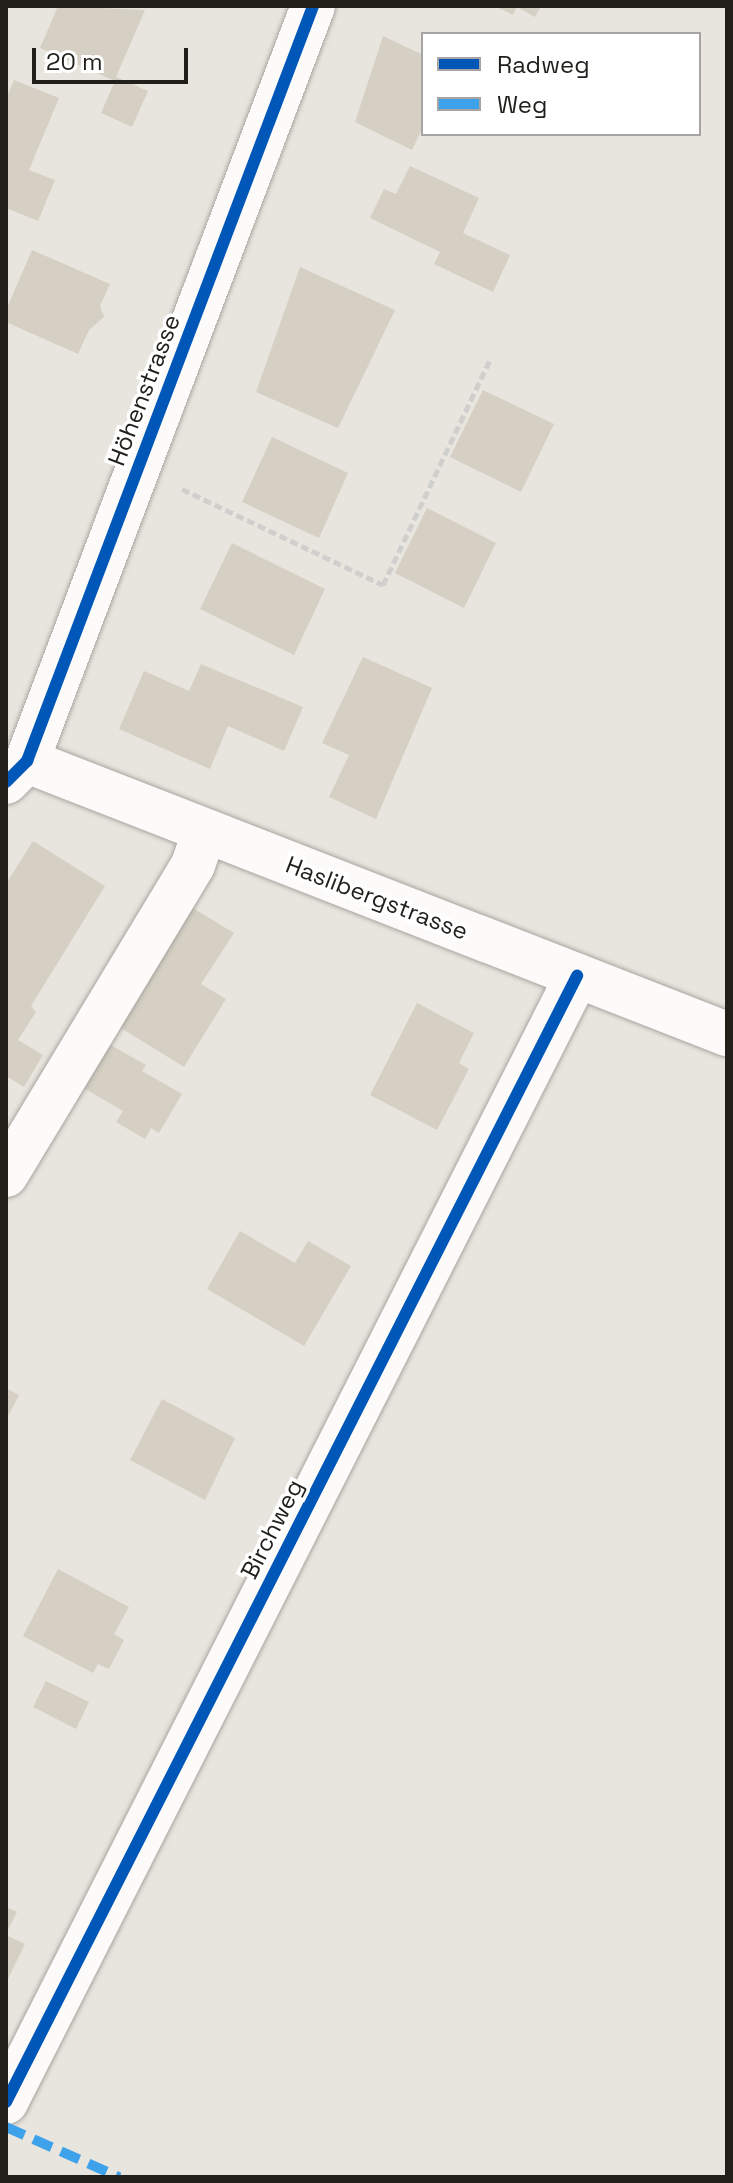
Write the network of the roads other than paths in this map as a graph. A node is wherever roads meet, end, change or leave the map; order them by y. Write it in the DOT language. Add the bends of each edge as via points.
graph roads {
  1 [pos="313,6"];
  2 [pos="16,772"];
  3 [pos="205,831"];
  4 [pos="577,976"];
  5 [pos="727,1034"];
  6 [pos="6,1175"];
  7 [pos="6,2102"];
  1 -- 2 [label="street, Höhenstrasse"];
  2 -- 3 [label="street, Haslibergstrasse"];
  3 -- 4 [label="street, Haslibergstrasse"];
  3 -- 6 [label="street" via="193,865"];
  4 -- 5 [label="street, Haslibergstrasse"];
  4 -- 7 [label="street, Birchweg"];
}
